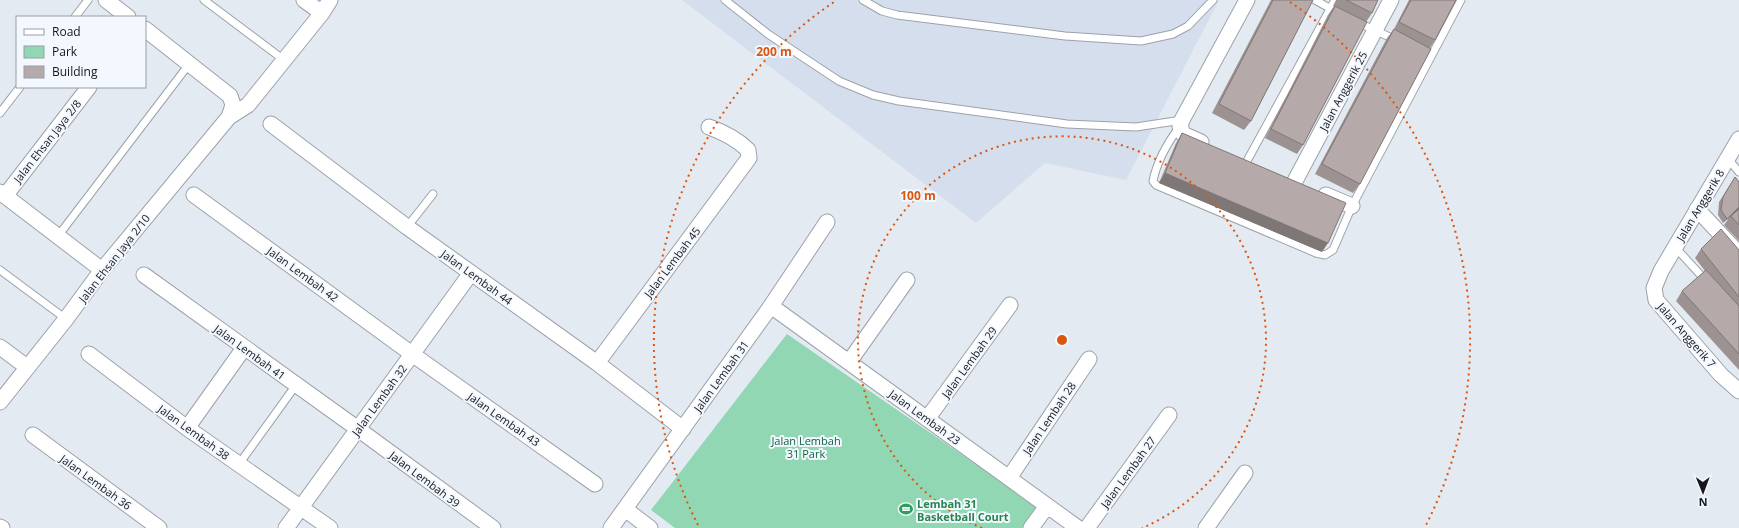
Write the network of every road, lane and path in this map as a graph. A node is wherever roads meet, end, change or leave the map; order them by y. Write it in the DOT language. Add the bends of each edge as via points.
graph roads {
  1 [pos="88,0"];
  2 [pos="106,0"];
  3 [pos="204,0"];
  4 [pos="304,0"];
  5 [pos="330,0"];
  6 [pos="725,0"];
  7 [pos="863,0"];
  8 [pos="1213,0"];
  9 [pos="1247,0"];
  10 [pos="1315,0"];
  11 [pos="1335,0"];
  12 [pos="1391,0"];
  13 [pos="1461,0"];
  14 [pos="1331,8"];
  15 [pos="322,13"];
  16 [pos="76,16"];
  17 [pos="127,16"];
  18 [pos="146,30"];
  19 [pos="1375,30"];
  20 [pos="1403,43"];
  21 [pos="284,60"];
  22 [pos="190,63"];
  23 [pos="19,88"];
  24 [pos="88,88"];
  25 [pos="0,113"];
  26 [pos="230,117"];
  27 [pos="1181,123"];
  28 [pos="271,124"];
  29 [pos="709,127"];
  30 [pos="1739,140"];
  31 [pos="1211,147"];
  32 [pos="1233,156"];
  33 [pos="1728,159"];
  34 [pos="1254,164"];
  35 [pos="1739,172"];
  36 [pos="3,194"];
  37 [pos="433,194"];
  38 [pos="194,195"];
  39 [pos="1352,206"];
  40 [pos="1698,209"];
  41 [pos="827,222"];
  42 [pos="407,227"];
  43 [pos="58,236"];
  44 [pos="1675,247"];
  45 [pos="1739,254"];
  46 [pos="0,270"];
  47 [pos="102,270"];
  48 [pos="1661,271"];
  49 [pos="471,273"];
  50 [pos="144,275"];
  51 [pos="907,280"];
  52 [pos="1712,288"];
  53 [pos="1010,305"];
  54 [pos="771,306"];
  55 [pos="66,319"];
  56 [pos="0,347"];
  57 [pos="244,348"];
  58 [pos="89,354"];
  59 [pos="412,354"];
  60 [pos="1089,359"];
  61 [pos="849,362"];
  62 [pos="597,363"];
  63 [pos="27,367"];
  64 [pos="296,385"];
  65 [pos="1739,391"];
  66 [pos="0,402"];
  67 [pos="1169,415"];
  68 [pos="927,419"];
  69 [pos="187,428"];
  70 [pos="358,429"];
  71 [pos="683,429"];
  72 [pos="32,435"];
  73 [pos="239,464"];
  74 [pos="1245,473"];
  75 [pos="1009,478"];
  76 [pos="596,484"];
  77 [pos="1047,506"];
  78 [pos="301,507"];
  79 [pos="625,509"];
  80 [pos="159,528"];
  81 [pos="286,528"];
  82 [pos="330,528"];
  83 [pos="493,528"];
  84 [pos="611,528"];
  85 [pos="650,528"];
  86 [pos="1030,528"];
  87 [pos="1078,528"];
  88 [pos="1087,528"];
  89 [pos="1206,528"];
  1 -- 16 [label="lane"];
  2 -- 17 [label="street"];
  3 -- 21 [label="lane"];
  4 -- 15 [label="street"];
  5 -- 15 [label="street, Jalan Ehsan Jaya 2/10"];
  6 -- 27 [label="lane" via="768,34 839,81 873,95 899,101 1067,124 1136,127"];
  7 -- 8 [label="lane" via="882,12 897,15 1065,36 1142,41 1173,34 1188,26"];
  9 -- 27 [label="street"];
  10 -- 14 [label="lane"];
  11 -- 14 [label="lane"];
  12 -- 19 [label="street, Jalan Anggerik 25"];
  13 -- 39 [label="lane" via="1428,54"];
  14 -- 19 [label="lane"];
  14 -- 34 [label="lane"];
  15 -- 21 [label="street, Jalan Ehsan Jaya 2/10"];
  18 -- 22 [label="street"];
  19 -- 20 [label="lane"];
  19 -- 39 [label="street, Jalan Anggerik 25" via="1288,178"];
  21 -- 26 [label="street, Jalan Ehsan Jaya 2/10" via="248,105"];
  22 -- 26 [label="street" via="230,96 233,105"];
  22 -- 43 [label="lane"];
  23 -- 25 [label="lane"];
  24 -- 36 [label="street, Jalan Ehsan Jaya 2/8"];
  26 -- 47 [label="street, Jalan Ehsan Jaya 2/10"];
  27 -- 31 [label="street" via="1183,134"];
  27 -- 39 [label="lane" via="1155,172 1153,181 1156,185 1325,255 1333,250"];
  28 -- 42 [label="street, Jalan Lembah 44"];
  29 -- 62 [label="street, Jalan Lembah 45" via="745,147 749,154 747,161"];
  30 -- 33 [label="street, Jalan Anggerik 8"];
  32 -- 34 [label="street"];
  33 -- 35 [label="lane"];
  33 -- 40 [label="street, Jalan Anggerik 8"];
  36 -- 43 [label="street"];
  37 -- 42 [label="lane"];
  38 -- 59 [label="street, Jalan Lembah 42"];
  40 -- 44 [label="street, Jalan Anggerik 8"];
  40 -- 45 [label="street"];
  41 -- 54 [label="street, Jalan Lembah 31"];
  42 -- 49 [label="street, Jalan Lembah 44"];
  43 -- 47 [label="street"];
  44 -- 48 [label="street, Jalan Anggerik 8"];
  44 -- 52 [label="lane"];
  46 -- 55 [label="lane"];
  47 -- 55 [label="street, Jalan Ehsan Jaya 2/10"];
  48 -- 65 [label="street, Jalan Anggerik 7" via="1654,288 1656,300 1721,375"];
  49 -- 59 [label="street, Jalan Lembah 32"];
  49 -- 62 [label="street, Jalan Lembah 44"];
  50 -- 57 [label="street, Jalan Lembah 41"];
  51 -- 61 [label="street"];
  53 -- 68 [label="street, Jalan Lembah 29"];
  54 -- 61 [label="street, Jalan Lembah 23"];
  54 -- 71 [label="street, Jalan Lembah 31"];
  55 -- 63 [label="street, Jalan Ehsan Jaya 2/10"];
  56 -- 63 [label="street"];
  57 -- 64 [label="street, Jalan Lembah 41"];
  57 -- 69 [label="street"];
  58 -- 69 [label="street, Jalan Lembah 38"];
  59 -- 70 [label="street, Jalan Lembah 32"];
  59 -- 76 [label="street, Jalan Lembah 43"];
  60 -- 75 [label="street, Jalan Lembah 28"];
  61 -- 68 [label="street, Jalan Lembah 23"];
  62 -- 71 [label="street, Jalan Lembah 44"];
  63 -- 66 [label="street, Jalan Ehsan Jaya 2/10"];
  64 -- 70 [label="street, Jalan Lembah 41"];
  64 -- 73 [label="lane"];
  67 -- 88 [label="street, Jalan Lembah 27"];
  68 -- 75 [label="street, Jalan Lembah 23"];
  69 -- 73 [label="street, Jalan Lembah 38"];
  70 -- 78 [label="street, Jalan Lembah 32"];
  70 -- 83 [label="street, Jalan Lembah 39"];
  71 -- 79 [label="street, Jalan Lembah 31"];
  72 -- 80 [label="street, Jalan Lembah 36"];
  73 -- 78 [label="street, Jalan Lembah 38"];
  74 -- 89 [label="street"];
  75 -- 77 [label="street, Jalan Lembah 23"];
  77 -- 86 [label="street"];
  77 -- 87 [label="street, Jalan Lembah 23"];
  78 -- 81 [label="street, Jalan Lembah 32"];
  78 -- 82 [label="street, Jalan Lembah 38"];
  79 -- 84 [label="street, Jalan Lembah 31"];
  79 -- 85 [label="street"];
}
